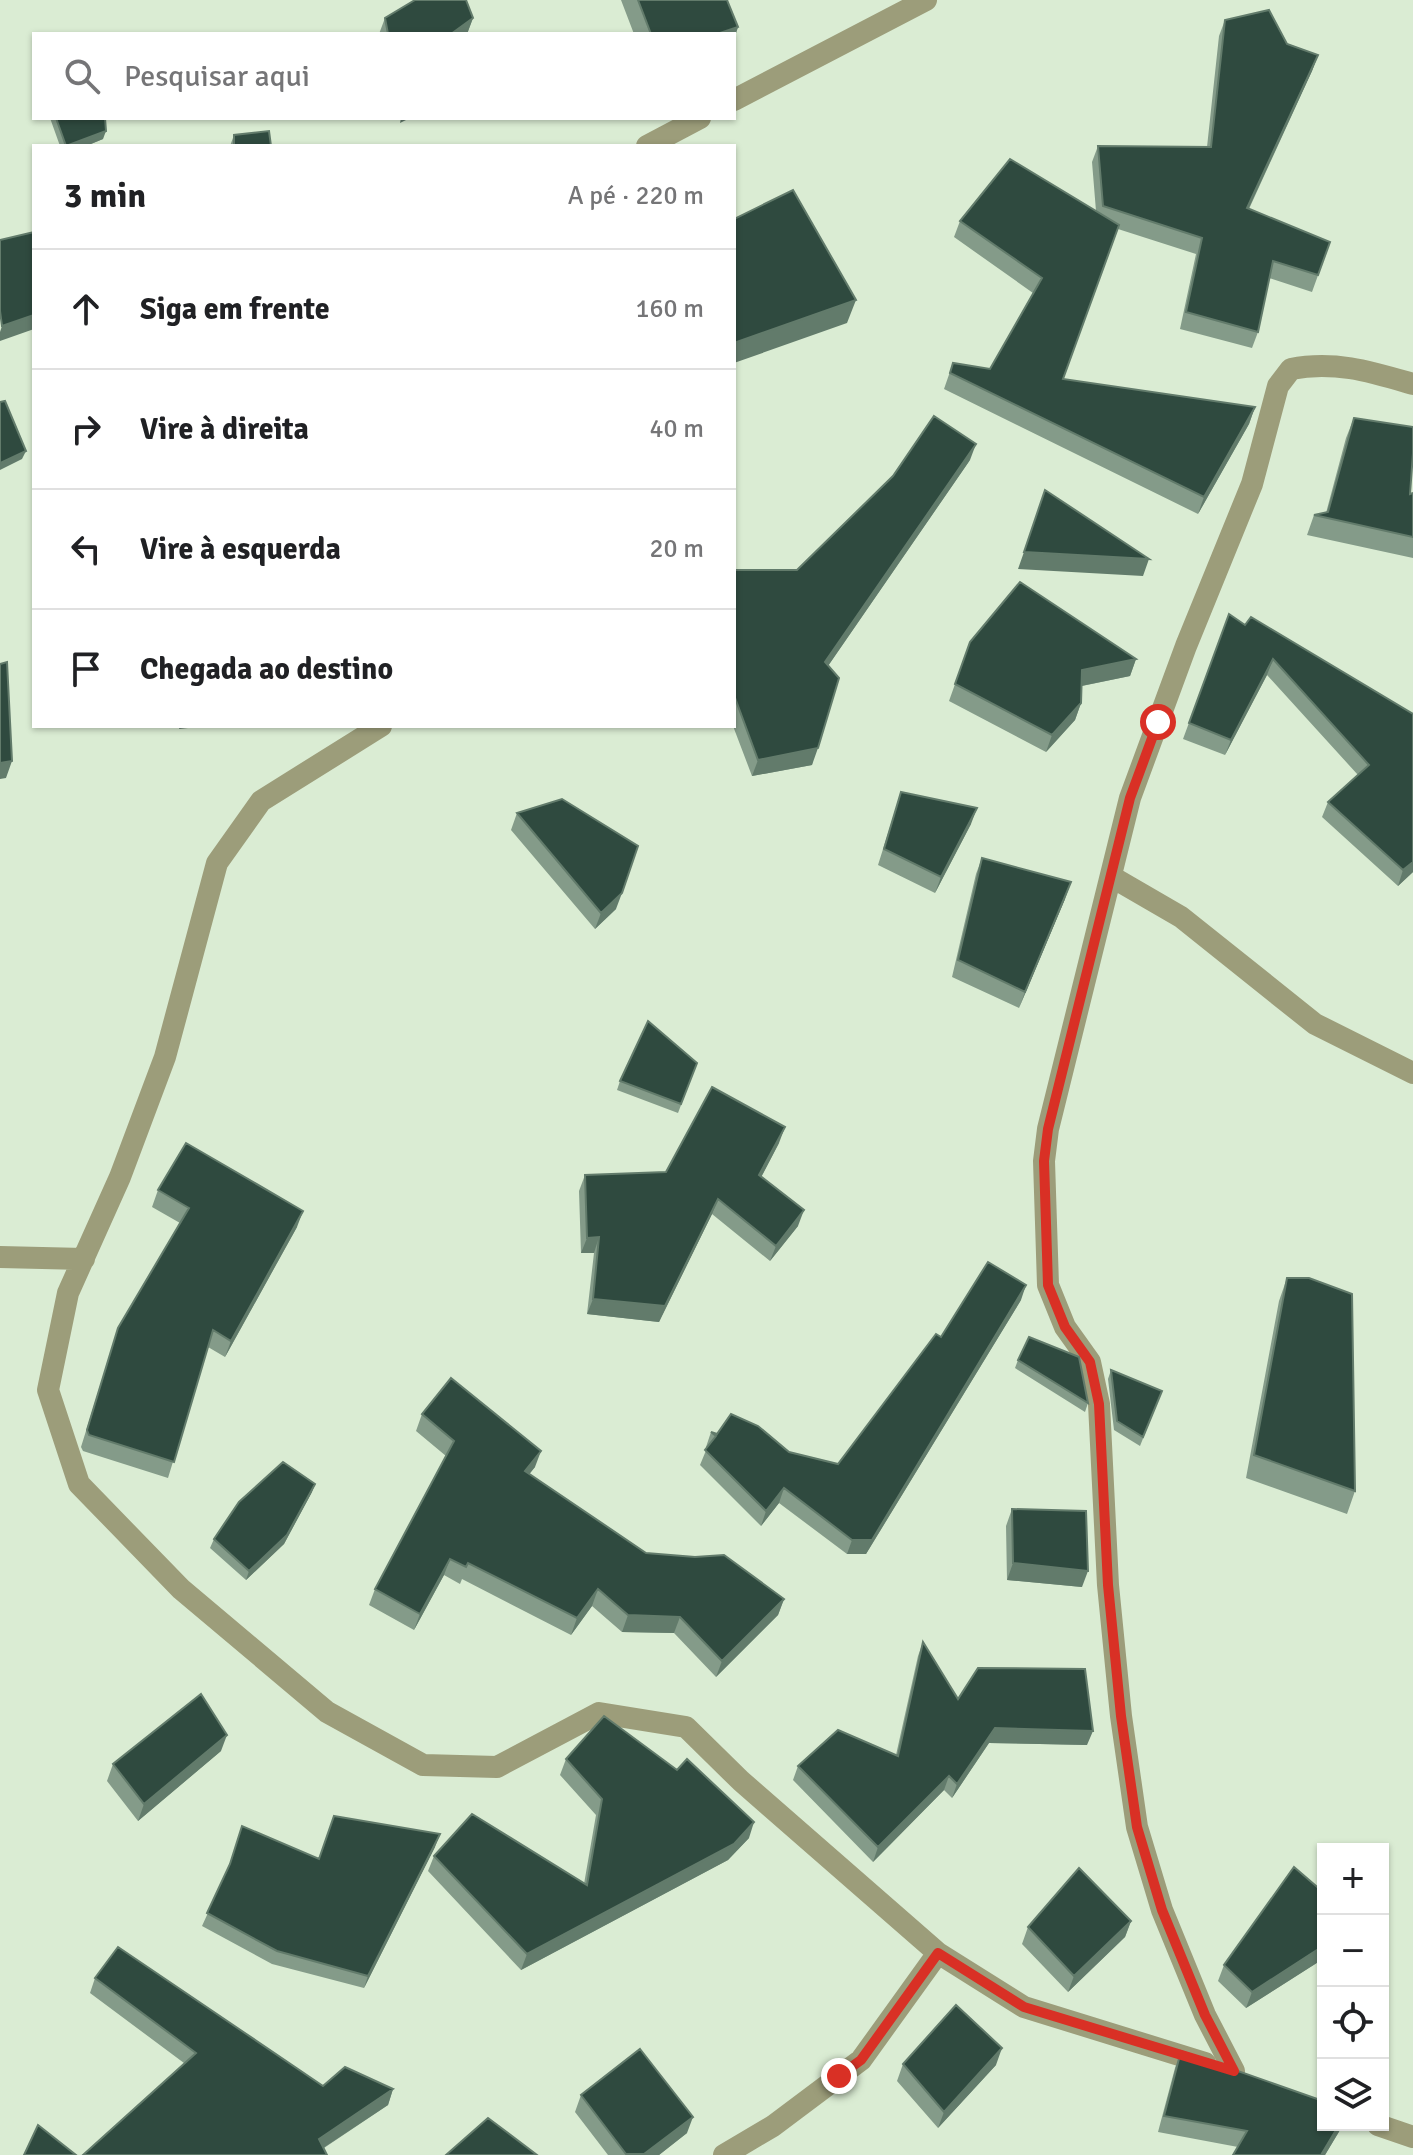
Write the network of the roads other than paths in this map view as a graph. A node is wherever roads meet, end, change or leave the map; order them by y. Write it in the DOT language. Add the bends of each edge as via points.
graph roads {
  1 [pos="926,0"];
  2 [pos="736,99"];
  3 [pos="696,120"];
  4 [pos="651,144"];
  5 [pos="1413,384"];
  6 [pos="378,728"];
  7 [pos="1112,877"];
  8 [pos="1413,1073"];
  9 [pos="0,1257"];
  10 [pos="84,1259"];
  11 [pos="938,1953"];
  12 [pos="1389,2129"];
  13 [pos="1413,2137"];
  14 [pos="724,2155"];
  1 -- 2 [label="street"];
  3 -- 4 [label="street"];
  5 -- 7 [label="street" via="1362,369 1315,364 1291,369 1278,386 1252,484 1130,798"];
  6 -- 10 [label="street" via="261,801 217,863 165,1057"];
  7 -- 8 [label="street" via="1181,917 1315,1024"];
  7 -- 11 [label="street" via="1048,1129 1048,1285 1065,1327 1090,1362 1099,1404 1108,1585 1137,1827 1162,1910 1205,2015 1241,2074 1024,2007"];
  9 -- 10 [label="street"];
  10 -- 11 [label="street" via="68,1293 48,1390 79,1484 181,1589 327,1712 423,1765 497,1767 599,1713 686,1727"];
  11 -- 14 [label="street" via="861,2060 773,2126"];
  12 -- 13 [label="street"];
}
